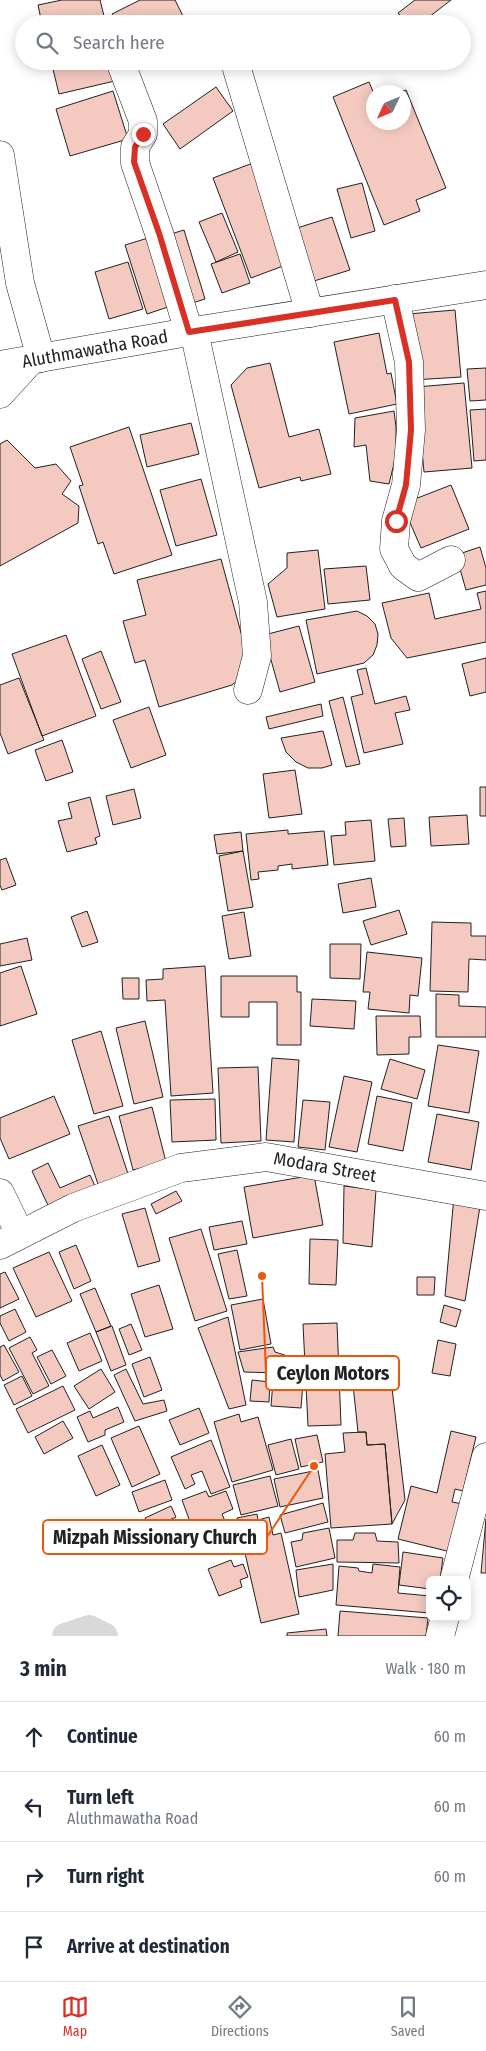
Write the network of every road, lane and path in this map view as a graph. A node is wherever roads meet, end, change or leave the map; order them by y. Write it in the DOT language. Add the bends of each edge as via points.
graph roads {
  1 [pos="123,70"];
  2 [pos="237,70"];
  3 [pos="0,155"];
  4 [pos="486,285"];
  5 [pos="395,300"];
  6 [pos="310,313"];
  7 [pos="192,332"];
  8 [pos="36,358"];
  9 [pos="0,365"];
  10 [pos="0,394"];
  11 [pos="451,560"];
  12 [pos="248,690"];
  13 [pos="0,1193"];
  14 [pos="486,1196"];
  15 [pos="10,1240"];
  16 [pos="486,1457"];
  17 [pos="455,1576"];
  18 [pos="444,1621"];
  19 [pos="440,1636"];
  1 -- 7 [label="street" via="142,121 143,134 135,147 134,162"];
  2 -- 6 [label="street"];
  3 -- 8 [label="street" via="20,283"];
  4 -- 5 [label="street, Aluthmawatha Road"];
  5 -- 6 [label="street, Aluthmawatha Road"];
  5 -- 11 [label="street" via="409,362 411,430 406,485 396,521 394,549 403,566 418,577"];
  6 -- 7 [label="street, Aluthmawatha Road"];
  7 -- 8 [label="street, Aluthmawatha Road"];
  7 -- 12 [label="street" via="252,602 256,656"];
  8 -- 9 [label="street, Aluthmawatha Road"];
  8 -- 10 [label="street"];
  13 -- 15 [label="street"];
  14 -- 15 [label="street, Modara Street" via="266,1156 181,1168 73,1208"];
  16 -- 17 [label="street"];
  18 -- 19 [label="street"];
}
